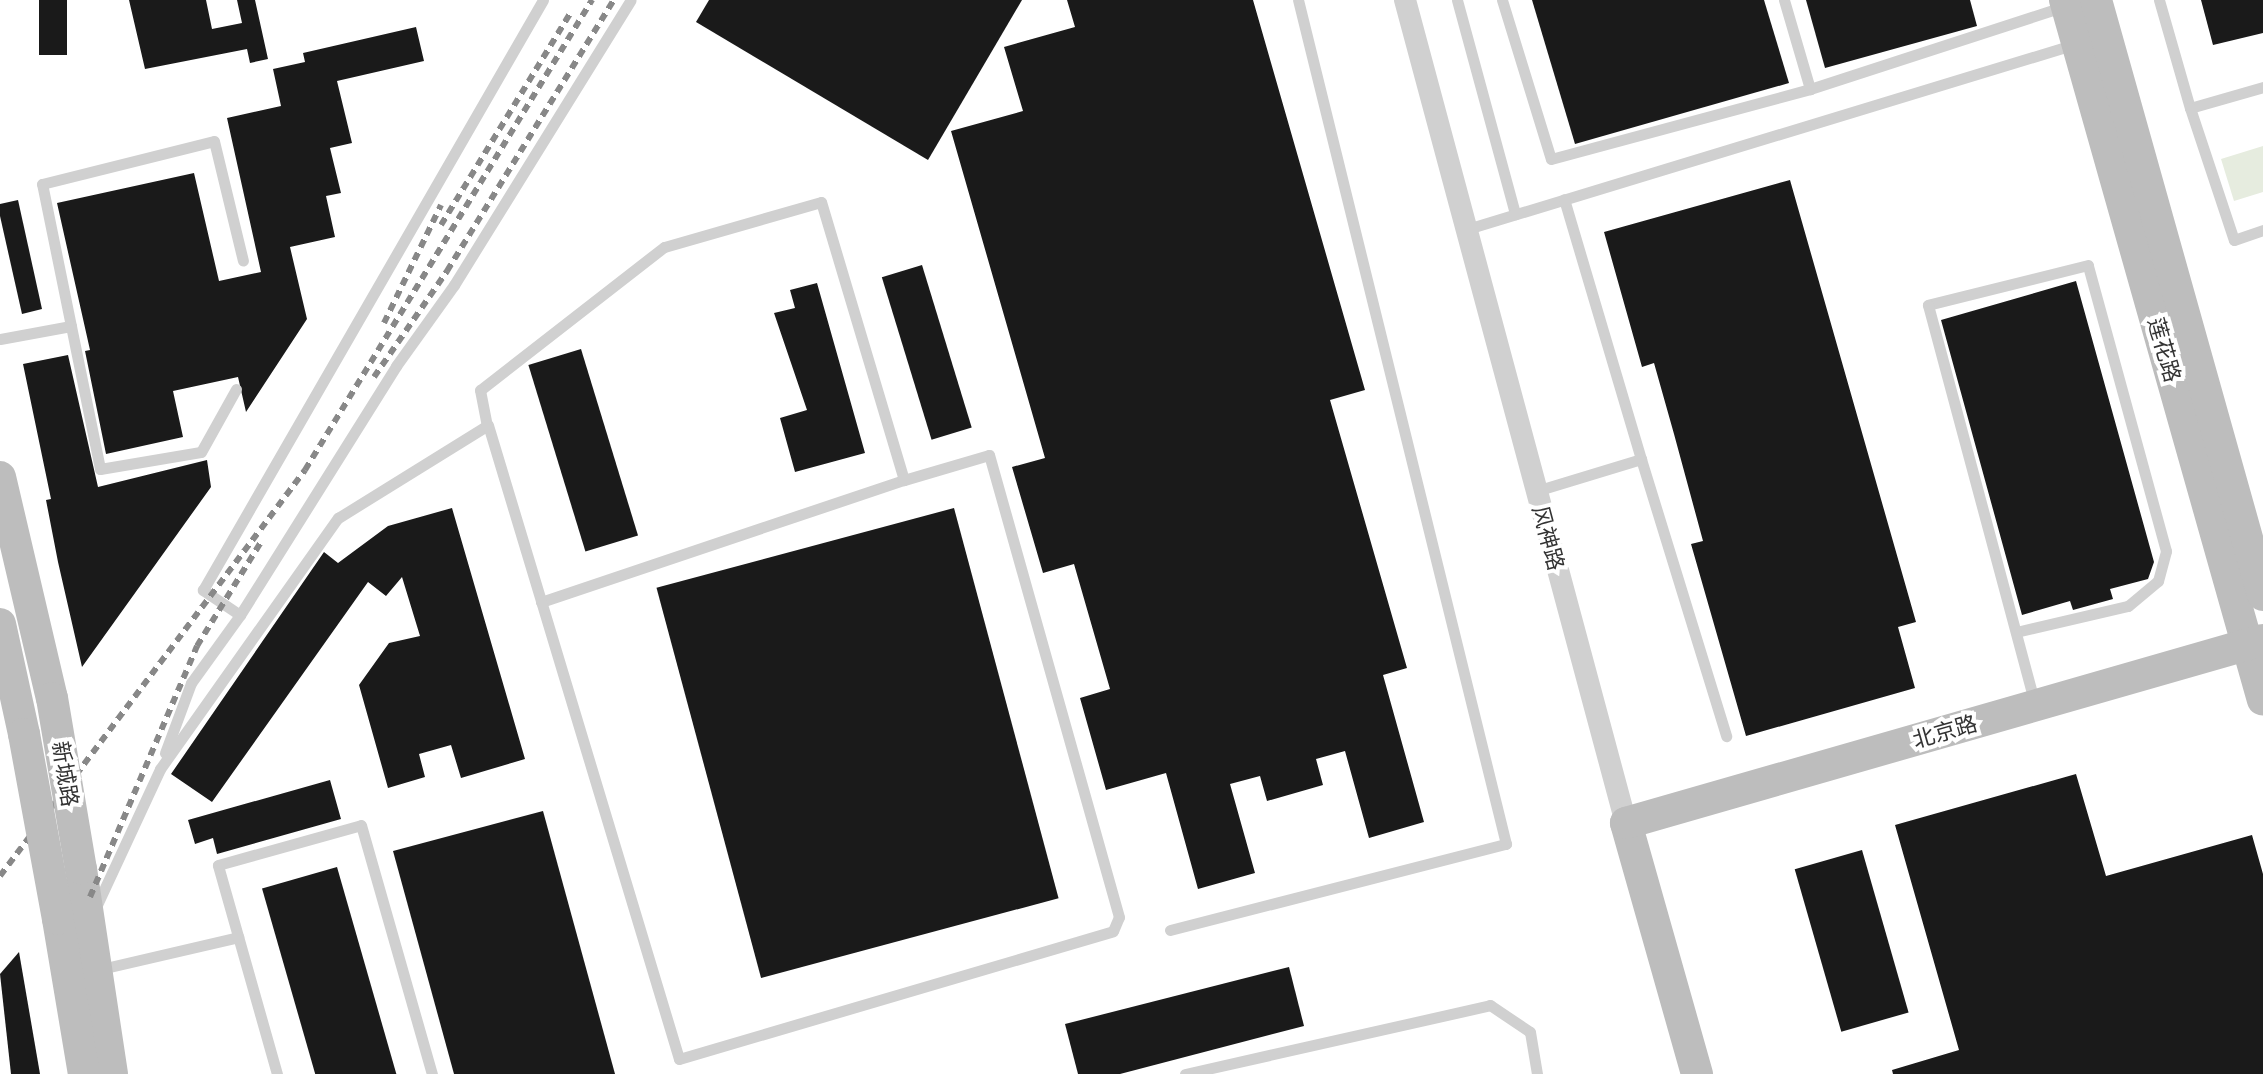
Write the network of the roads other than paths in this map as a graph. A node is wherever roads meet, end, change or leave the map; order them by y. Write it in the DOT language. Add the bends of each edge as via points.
graph roads {
  1 [pos="543,0"];
  2 [pos="631,0"];
  3 [pos="1298,0"];
  4 [pos="1405,0"];
  5 [pos="1457,0"];
  6 [pos="1502,0"];
  7 [pos="1784,0"];
  8 [pos="2159,0"];
  9 [pos="2076,2"];
  10 [pos="2077,44"];
  11 [pos="2263,87"];
  12 [pos="1810,89"];
  13 [pos="2190,108"];
  14 [pos="1564,199"];
  15 [pos="1515,214"];
  16 [pos="1464,230"];
  17 [pos="2263,230"];
  18 [pos="243,261"];
  19 [pos="71,326"];
  20 [pos="0,339"];
  21 [pos="236,389"];
  22 [pos="487,425"];
  23 [pos="1641,459"];
  24 [pos="0,477"];
  25 [pos="904,480"];
  26 [pos="1536,491"];
  27 [pos="2263,595"];
  28 [pos="541,602"];
  29 [pos="240,615"];
  30 [pos="1,630"];
  31 [pos="2016,632"];
  32 [pos="2255,643"];
  33 [pos="2263,700"];
  34 [pos="2036,706"];
  35 [pos="1726,736"];
  36 [pos="160,769"];
  37 [pos="1626,823"];
  38 [pos="74,920"];
  39 [pos="1170,930"];
  40 [pos="238,937"];
  41 [pos="96,970"];
  42 [pos="84,1074"];
  43 [pos="112,1074"];
  44 [pos="277,1074"];
  45 [pos="432,1074"];
  46 [pos="1185,1074"];
  47 [pos="1537,1074"];
  48 [pos="1697,1074"];
  1 -- 29 [label="lane" via="203,590"];
  2 -- 29 [label="lane"];
  3 -- 39 [label="lane" via="1506,844"];
  4 -- 16 [label="street, 风神路"];
  5 -- 15 [label="lane"];
  6 -- 12 [label="lane" via="1551,159"];
  7 -- 12 [label="lane"];
  8 -- 13 [label="lane"];
  9 -- 10 [label="street, 莲花路"];
  9 -- 12 [label="lane"];
  9 -- 27 [label="street, 莲花路"];
  10 -- 14 [label="lane"];
  10 -- 32 [label="street, 莲花路"];
  11 -- 13 [label="lane"];
  13 -- 17 [label="lane" via="2234,240"];
  14 -- 15 [label="lane"];
  14 -- 23 [label="lane"];
  15 -- 16 [label="lane"];
  16 -- 26 [label="street, 风神路"];
  18 -- 19 [label="lane" via="214,141 42,184"];
  19 -- 20 [label="lane"];
  19 -- 21 [label="lane" via="100,469 201,452"];
  22 -- 25 [label="lane" via="480,390 664,247 821,202"];
  22 -- 28 [label="lane"];
  22 -- 36 [label="lane" via="338,518"];
  23 -- 26 [label="lane"];
  23 -- 35 [label="lane"];
  24 -- 38 [label="street, 新城路, bridge" via="52,698 81,869"];
  25 -- 28 [label="lane"];
  25 -- 28 [label="lane" via="989,455 1119,917 1113,931 1098,940 679,1059"];
  26 -- 37 [label="street, 风神路"];
  29 -- 36 [label="lane" via="191,683"];
  30 -- 38 [label="street, 新城路, bridge"];
  31 -- 31 [label="lane" via="2128,606 2158,581 2166,551 2088,265 1928,305"];
  31 -- 34 [label="lane"];
  32 -- 33 [label="street, 莲花路"];
  32 -- 34 [label="street, 北京路"];
  34 -- 37 [label="street, 北京路"];
  36 -- 38 [label="lane"];
  37 -- 48 [label="street, 风神路"];
  38 -- 41 [label="street, 新城路"];
  38 -- 42 [label="street, 新城路"];
  40 -- 41 [label="lane"];
  40 -- 44 [label="lane"];
  40 -- 45 [label="lane" via="218,865 361,825"];
  41 -- 43 [label="street, 新城路"];
  46 -- 47 [label="lane" via="1490,1005 1530,1032"];
}
